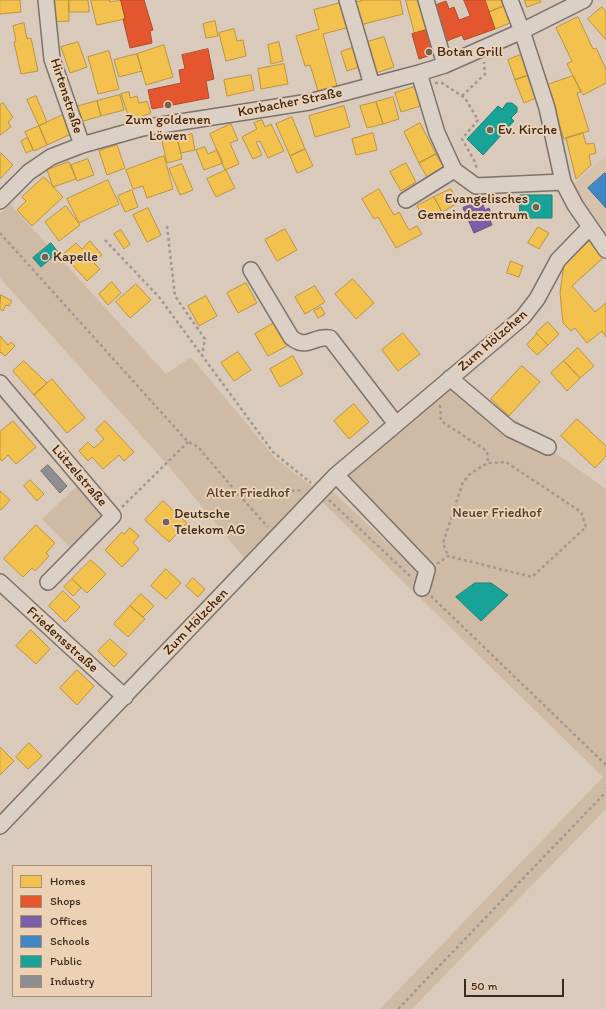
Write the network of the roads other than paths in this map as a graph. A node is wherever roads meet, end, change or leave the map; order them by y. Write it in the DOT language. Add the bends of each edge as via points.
graph roads {
  1 [pos="46,0"];
  2 [pos="347,0"];
  3 [pos="426,0"];
  4 [pos="510,0"];
  5 [pos="584,0"];
  6 [pos="522,31"];
  7 [pos="445,64"];
  8 [pos="419,73"];
  9 [pos="372,85"];
  10 [pos="82,145"];
  11 [pos="454,170"];
  12 [pos="563,182"];
  13 [pos="406,200"];
  14 [pos="0,201"];
  15 [pos="590,227"];
  16 [pos="606,250"];
  17 [pos="251,270"];
  18 [pos="450,378"];
  19 [pos="0,383"];
  20 [pos="396,424"];
  21 [pos="548,447"];
  22 [pos="336,475"];
  23 [pos="0,582"];
  24 [pos="48,582"];
  25 [pos="422,588"];
  26 [pos="125,697"];
  27 [pos="0,826"];
  1 -- 10 [label="street, Hirtenstraße" via="52,59"];
  2 -- 9 [label="street"];
  3 -- 7 [label="street"];
  4 -- 6 [label="street"];
  5 -- 6 [label="street, Korbacher Straße"];
  6 -- 7 [label="street, Korbacher Straße"];
  6 -- 12 [label="street" via="547,108"];
  7 -- 8 [label="street, Korbacher Straße"];
  8 -- 9 [label="street, Korbacher Straße"];
  8 -- 11 [label="street" via="437,133"];
  9 -- 10 [label="street, Korbacher Straße" via="309,102 142,128"];
  10 -- 14 [label="street, Korbacher Straße" via="51,157 29,172"];
  11 -- 12 [label="street" via="476,186"];
  11 -- 13 [label="street"];
  12 -- 15 [label="street"];
  15 -- 16 [label="street"];
  15 -- 18 [label="street, Zum Hölzchen" via="560,256 537,299 523,317"];
  17 -- 20 [label="street" via="291,337 298,343 305,344 322,337 330,338"];
  18 -- 20 [label="street, Zum Hölzchen"];
  18 -- 21 [label="street" via="510,429"];
  19 -- 24 [label="street, Lützelstraße" via="113,516"];
  20 -- 22 [label="street, Zum Hölzchen"];
  22 -- 25 [label="street" via="427,570"];
  22 -- 26 [label="street, Zum Hölzchen"];
  23 -- 26 [label="street, Friedensstraße"];
  26 -- 27 [label="street, Zum Hölzchen"];
}
